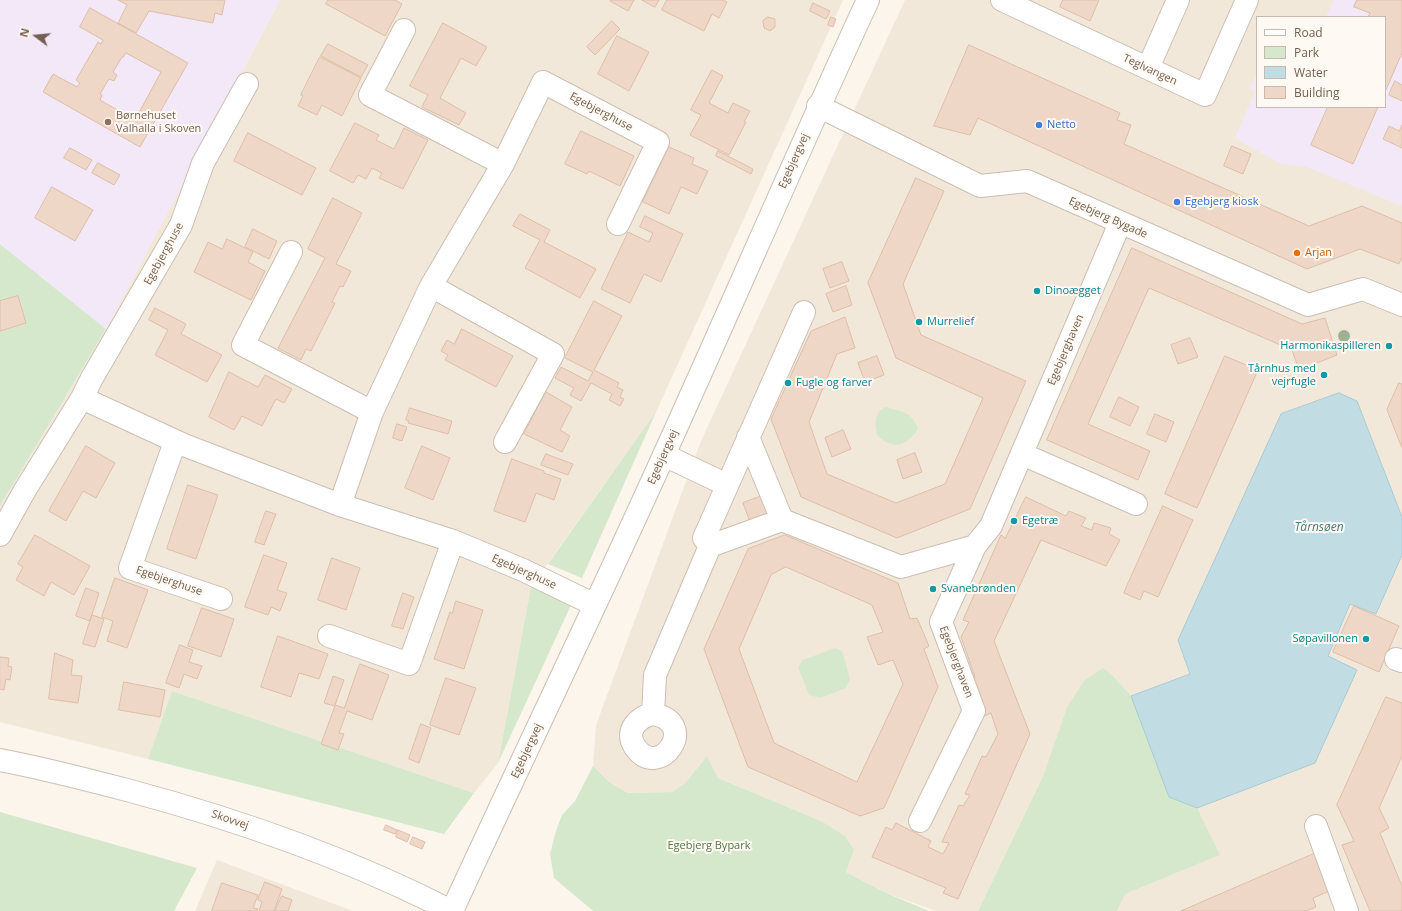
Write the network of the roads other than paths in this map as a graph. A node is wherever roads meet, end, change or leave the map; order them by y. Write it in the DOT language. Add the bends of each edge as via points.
graph roads {
  1 [pos="868,0"];
  2 [pos="1002,0"];
  3 [pos="1178,0"];
  4 [pos="1247,0"];
  5 [pos="404,30"];
  6 [pos="1148,68"];
  7 [pos="247,84"];
  8 [pos="818,106"];
  9 [pos="503,164"];
  10 [pos="1120,223"];
  11 [pos="618,224"];
  12 [pos="291,252"];
  13 [pos="431,286"];
  14 [pos="1402,305"];
  15 [pos="804,312"];
  16 [pos="82,398"];
  17 [pos="372,412"];
  18 [pos="748,437"];
  19 [pos="175,442"];
  20 [pos="505,442"];
  21 [pos="1022,454"];
  22 [pos="664,455"];
  23 [pos="727,485"];
  24 [pos="1136,504"];
  25 [pos="340,505"];
  26 [pos="782,520"];
  27 [pos="0,535"];
  28 [pos="453,541"];
  29 [pos="710,546"];
  30 [pos="975,546"];
  31 [pos="221,599"];
  32 [pos="595,604"];
  33 [pos="329,636"];
  34 [pos="653,714"];
  35 [pos="0,760"];
  36 [pos="920,821"];
  37 [pos="1316,826"];
  38 [pos="451,911"];
  39 [pos="1347,911"];
  1 -- 8 [label="street, Egebjergvej"];
  2 -- 6 [label="street, Teglvangen"];
  3 -- 6 [label="street"];
  4 -- 6 [label="street, Teglvangen" via="1205,94"];
  5 -- 9 [label="street" via="370,95"];
  7 -- 16 [label="street, Egebjerghuse" via="203,163 181,225"];
  8 -- 10 [label="street, Egebjerg Bygade" via="980,186 1027,181"];
  8 -- 22 [label="street, Egebjergvej"];
  9 -- 11 [label="street, Egebjerghuse" via="543,82 658,142"];
  9 -- 13 [label="street, Egebjerghuse"];
  10 -- 14 [label="street, Egebjerg Bygade" via="1308,305 1363,289"];
  10 -- 21 [label="street, Egebjerghaven"];
  12 -- 17 [label="street" via="243,346"];
  13 -- 17 [label="street, Egebjerghuse"];
  13 -- 20 [label="street" via="553,354"];
  15 -- 18 [label="street"];
  16 -- 19 [label="street, Egebjerghuse"];
  16 -- 27 [label="street, Egebjerghuse"];
  17 -- 25 [label="street, Egebjerghuse"];
  18 -- 23 [label="street"];
  18 -- 26 [label="street"];
  19 -- 25 [label="street, Egebjerghuse"];
  19 -- 31 [label="street, Egebjerghuse" via="130,568"];
  21 -- 24 [label="street"];
  21 -- 30 [label="street, Egebjerghaven" via="991,526"];
  22 -- 23 [label="street"];
  22 -- 32 [label="street, Egebjergvej"];
  23 -- 29 [label="street" via="704,538"];
  25 -- 28 [label="street, Egebjerghuse"];
  26 -- 29 [label="street"];
  26 -- 30 [label="street" via="901,567"];
  28 -- 32 [label="street, Egebjerghuse"];
  28 -- 33 [label="street" via="409,664"];
  29 -- 34 [label="street" via="655,676"];
  30 -- 36 [label="street, Egebjerghaven" via="940,622 974,711"];
  32 -- 38 [label="street, Egebjergvej"];
  35 -- 38 [label="street, Skovvej" via="42,767 202,810 293,841 361,868"];
  37 -- 39 [label="street"];
}
